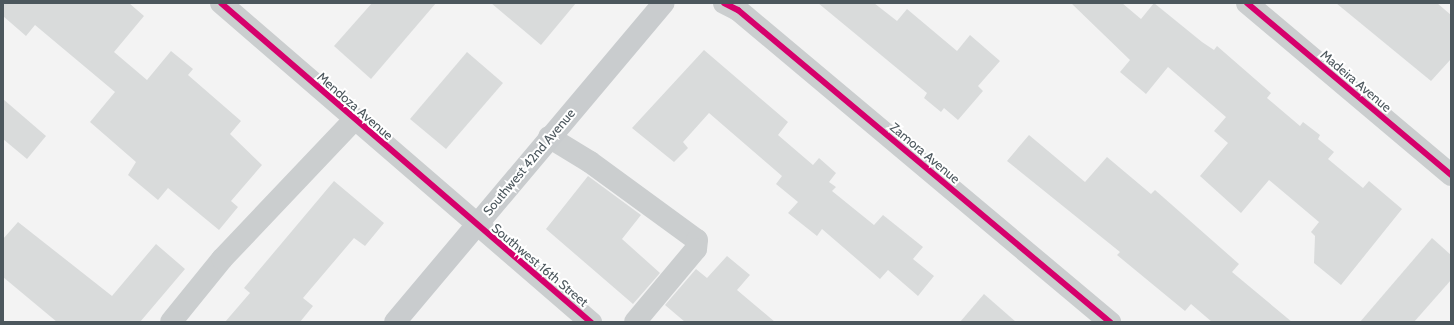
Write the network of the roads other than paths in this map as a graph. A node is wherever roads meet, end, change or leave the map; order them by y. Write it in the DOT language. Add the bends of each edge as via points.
graph roads {
  1 [pos="221,3"];
  2 [pos="664,3"];
  3 [pos="724,3"];
  4 [pos="1247,3"];
  5 [pos="354,120"];
  6 [pos="550,137"];
  7 [pos="1451,175"];
  8 [pos="476,224"];
  9 [pos="171,322"];
  10 [pos="395,322"];
  11 [pos="591,322"];
  12 [pos="635,322"];
  13 [pos="1110,322"];
  1 -- 5 [label="street, Mendoza Avenue"];
  2 -- 6 [label="main road, Southwest 42nd Avenue"];
  3 -- 13 [label="street, Zamora Avenue" via="738,10"];
  4 -- 7 [label="street, Madeira Avenue"];
  5 -- 8 [label="street, Mendoza Avenue"];
  5 -- 9 [label="street" via="222,260"];
  6 -- 8 [label="main road, Southwest 42nd Avenue"];
  6 -- 12 [label="street" via="590,162 697,240 696,248"];
  8 -- 10 [label="main road, Southwest 42nd Avenue"];
  8 -- 11 [label="street, Southwest 16th Street"];
}
